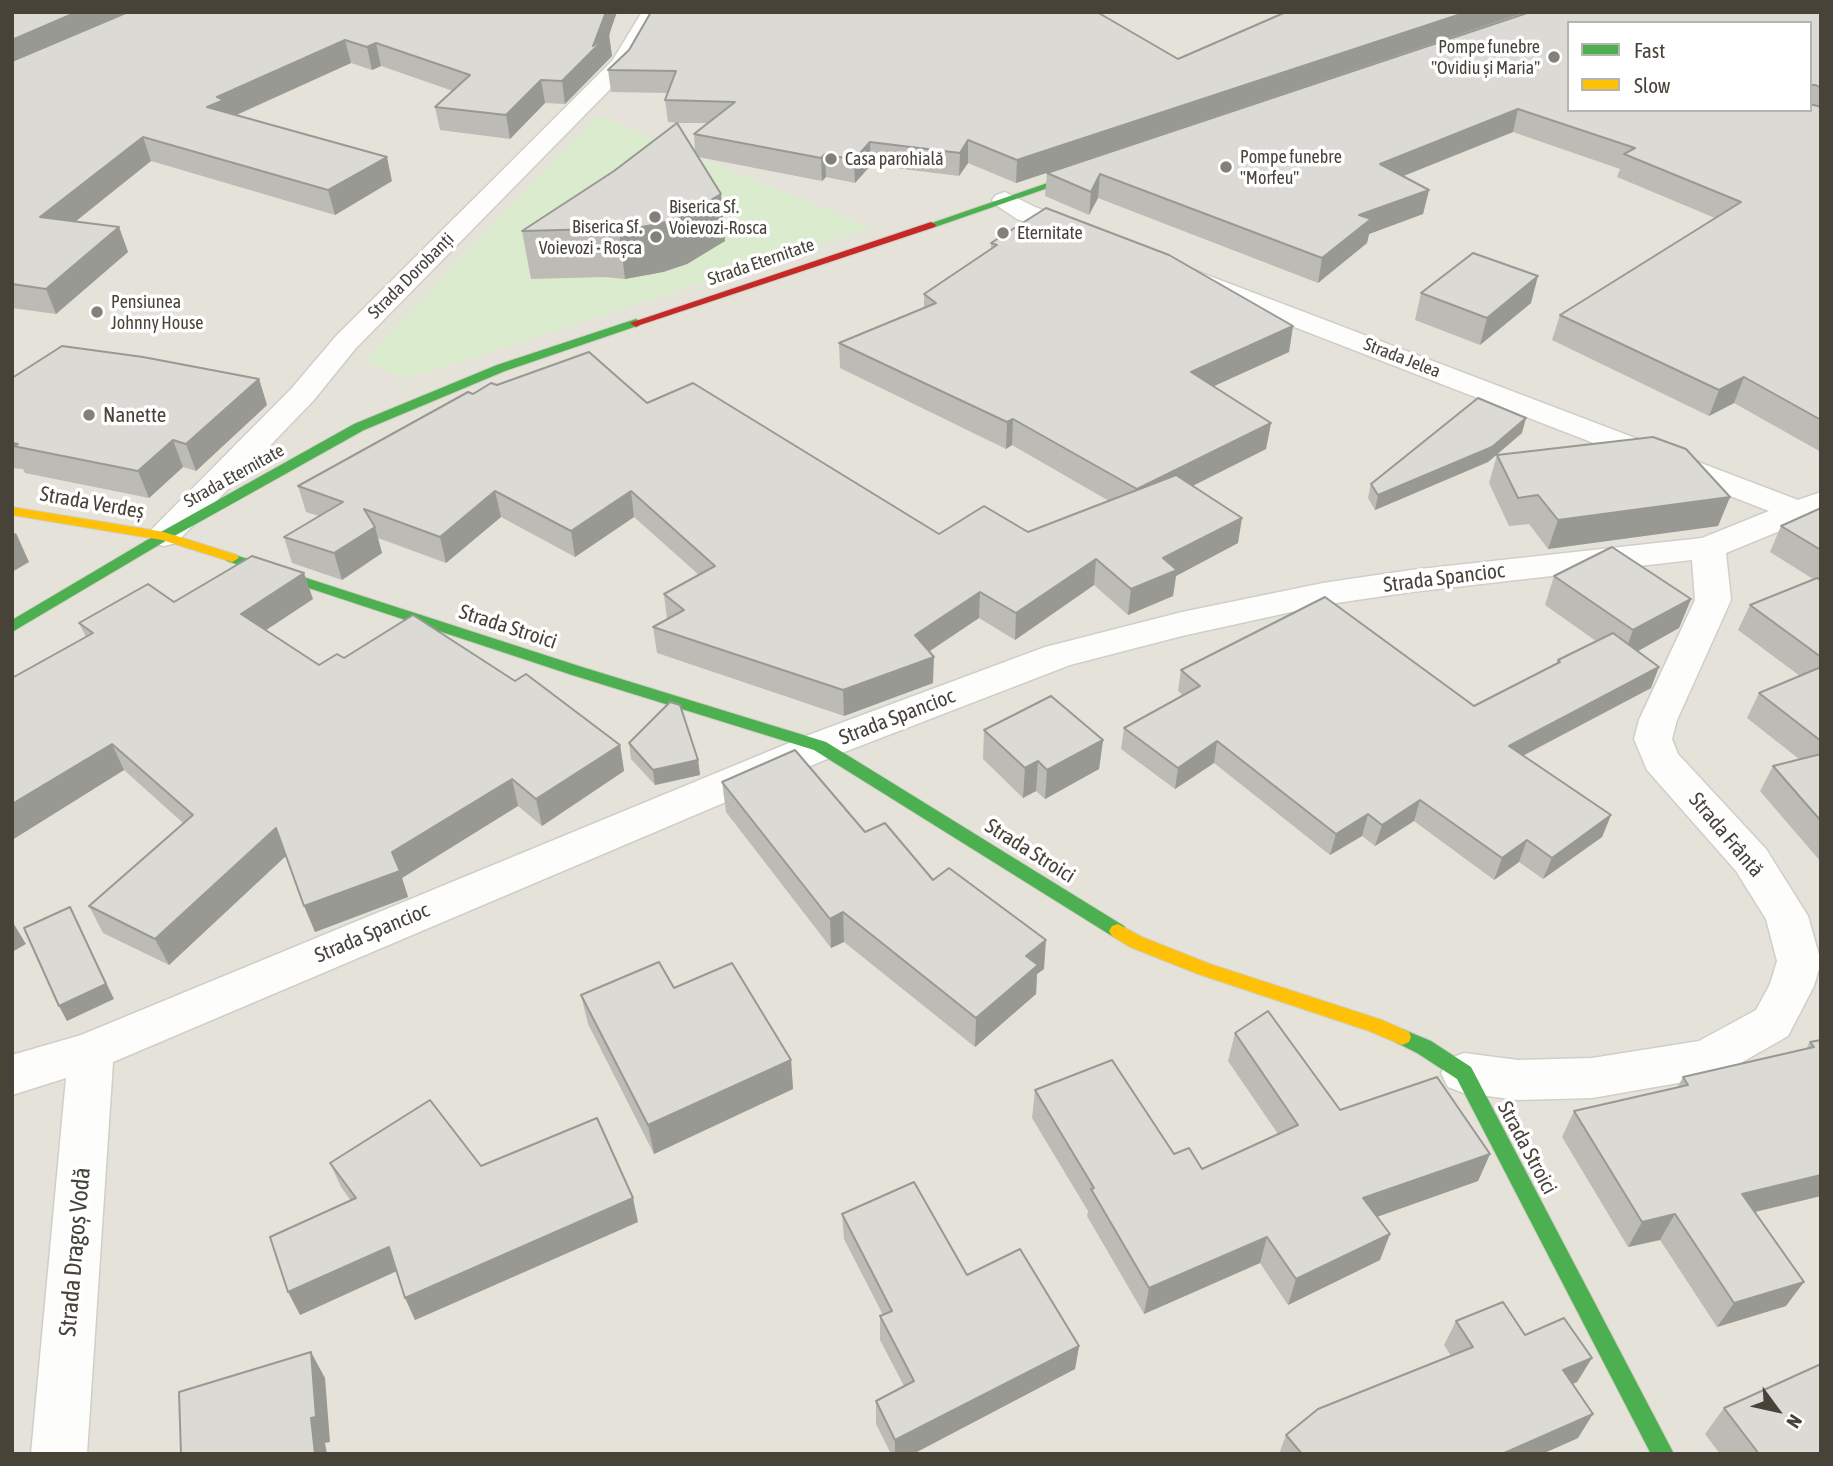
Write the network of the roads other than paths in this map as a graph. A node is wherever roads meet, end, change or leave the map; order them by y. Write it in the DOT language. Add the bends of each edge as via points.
graph roads {
  1 [pos="653,12"];
  2 [pos="1111,164"];
  3 [pos="1005,200"];
  4 [pos="1103,243"];
  5 [pos="1168,268"];
  6 [pos="1810,507"];
  7 [pos="12,511"];
  8 [pos="164,536"];
  9 [pos="1708,548"];
  10 [pos="12,627"];
  11 [pos="820,746"];
  12 [pos="91,1051"];
  13 [pos="1464,1073"];
  14 [pos="12,1074"];
  15 [pos="59,1454"];
  16 [pos="1663,1454"];
  1 -- 8 [label="street, Strada Dorobanți" via="621,65 346,342 302,395"];
  2 -- 3 [label="street, Strada Eternitate"];
  3 -- 4 [label="street" via="1026,214"];
  3 -- 8 [label="street, Strada Eternitate" via="426,397 359,427"];
  5 -- 6 [label="street, Strada Jelea"];
  6 -- 9 [label="street, Strada Spancioc"];
  7 -- 8 [label="street, Strada Verdeș"];
  8 -- 10 [label="street, Strada Eternitate"];
  8 -- 11 [label="street, Strada Stroici"];
  9 -- 11 [label="street, Strada Spancioc" via="1411,581 1182,624 1058,656"];
  9 -- 13 [label="street, Strada Frântă" via="1713,600 1653,739 1661,760 1751,860 1787,916 1799,961 1793,986 1772,1023 1707,1059 1592,1079 1518,1080"];
  11 -- 12 [label="street, Strada Spancioc"];
  11 -- 13 [label="street, Strada Stroici" via="1136,942 1375,1025 1424,1047"];
  12 -- 14 [label="street, Strada Spancioc"];
  12 -- 15 [label="street, Strada Dragoș Vodă"];
  13 -- 16 [label="street, Strada Stroici"];
}
